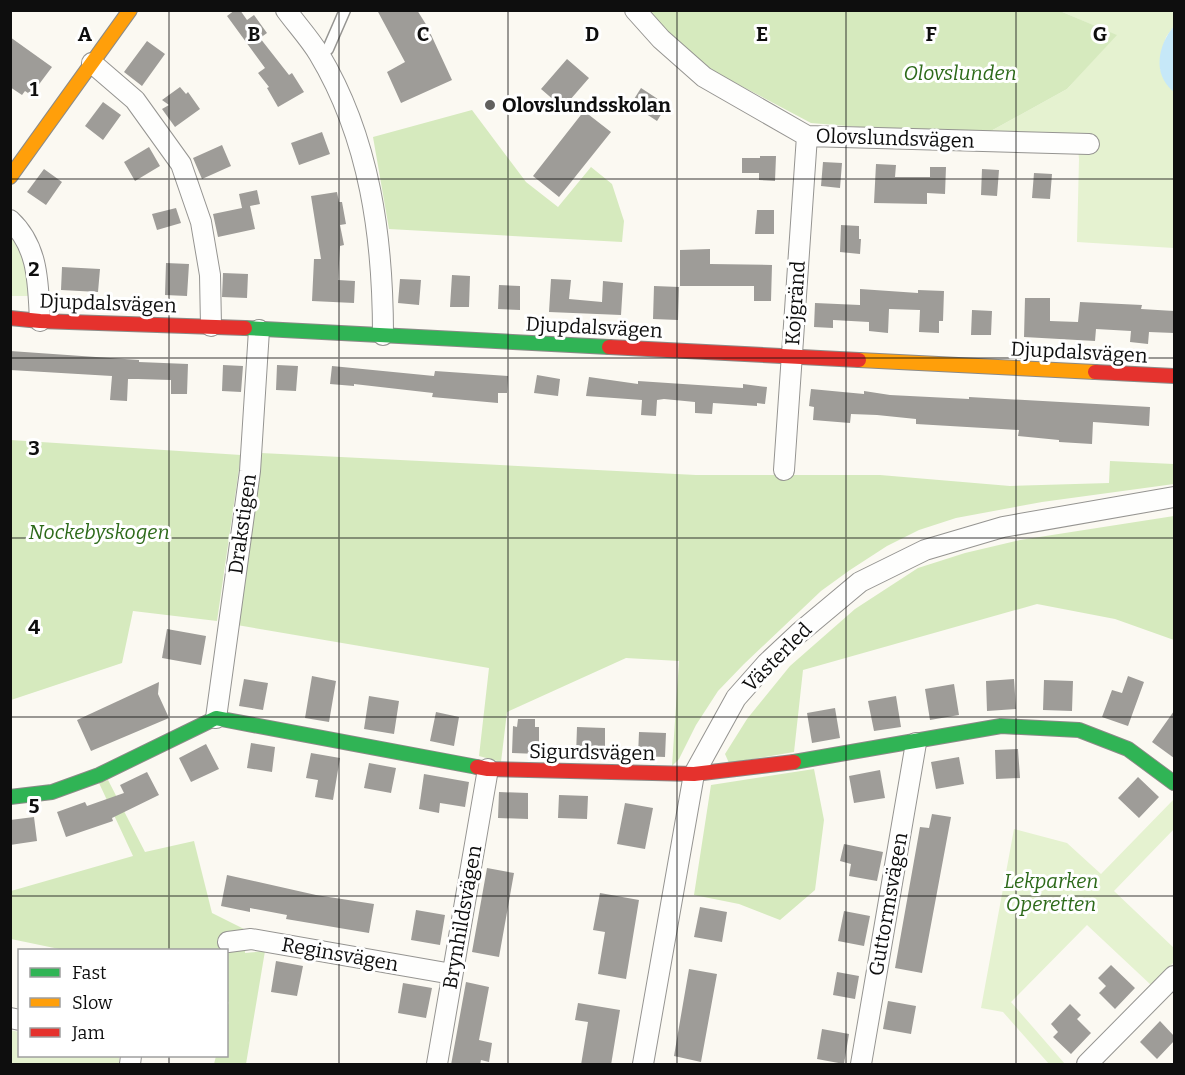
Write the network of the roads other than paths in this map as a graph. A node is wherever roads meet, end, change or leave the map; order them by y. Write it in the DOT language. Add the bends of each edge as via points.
graph roads {
  1 [pos="130,10"];
  2 [pos="286,10"];
  3 [pos="345,10"];
  4 [pos="635,10"];
  5 [pos="320,56"];
  6 [pos="92,63"];
  7 [pos="807,136"];
  8 [pos="1089,144"];
  9 [pos="10,177"];
  10 [pos="10,220"];
  11 [pos="10,318"];
  12 [pos="40,321"];
  13 [pos="211,326"];
  14 [pos="259,330"];
  15 [pos="383,336"];
  16 [pos="791,356"];
  17 [pos="1174,376"];
  18 [pos="784,470"];
  19 [pos="1174,497"];
  20 [pos="216,718"];
  21 [pos="916,743"];
  22 [pos="488,769"];
  23 [pos="694,774"];
  24 [pos="1174,783"];
  25 [pos="10,797"];
  26 [pos="228,942"];
  27 [pos="452,974"];
  28 [pos="1174,976"];
  29 [pos="437,1065"];
  30 [pos="643,1065"];
  31 [pos="861,1065"];
  32 [pos="1087,1065"];
  1 -- 6 [label="street"];
  2 -- 5 [label="street"];
  3 -- 5 [label="lane" via="328,49"];
  4 -- 7 [label="street, Olovslundsvägen" via="704,77"];
  5 -- 15 [label="street" via="362,155 378,225"];
  6 -- 9 [label="street"];
  6 -- 13 [label="street" via="135,100 181,164 201,222 210,275"];
  7 -- 8 [label="street, Olovslundsvägen"];
  7 -- 16 [label="street, Kojgränd"];
  10 -- 12 [label="street" via="27,239 36,268"];
  11 -- 12 [label="street, Djupdalsvägen"];
  12 -- 13 [label="street, Djupdalsvägen"];
  13 -- 14 [label="street, Djupdalsvägen"];
  14 -- 15 [label="street, Djupdalsvägen"];
  14 -- 20 [label="street, Drakstigen" via="250,471"];
  15 -- 16 [label="street, Djupdalsvägen"];
  16 -- 17 [label="street, Djupdalsvägen"];
  16 -- 18 [label="street, Kojgränd"];
  19 -- 23 [label="street, Västerled" via="1003,526 925,549 860,582 767,663 736,698"];
  20 -- 22 [label="street, Sigurdsvägen"];
  20 -- 25 [label="street" via="99,775 52,792"];
  21 -- 23 [label="street, Sigurdsvägen"];
  21 -- 24 [label="street, Sigurdsvägen" via="1000,726 1079,730 1128,749"];
  21 -- 31 [label="street, Guttormsvägen"];
  22 -- 23 [label="street, Sigurdsvägen"];
  22 -- 27 [label="street, Brynhildsvägen"];
  23 -- 30 [label="street, Västerled"];
  26 -- 27 [label="street, Reginsvägen" via="251,939"];
  27 -- 29 [label="street, Brynhildsvägen"];
  28 -- 32 [label="street"];
}
